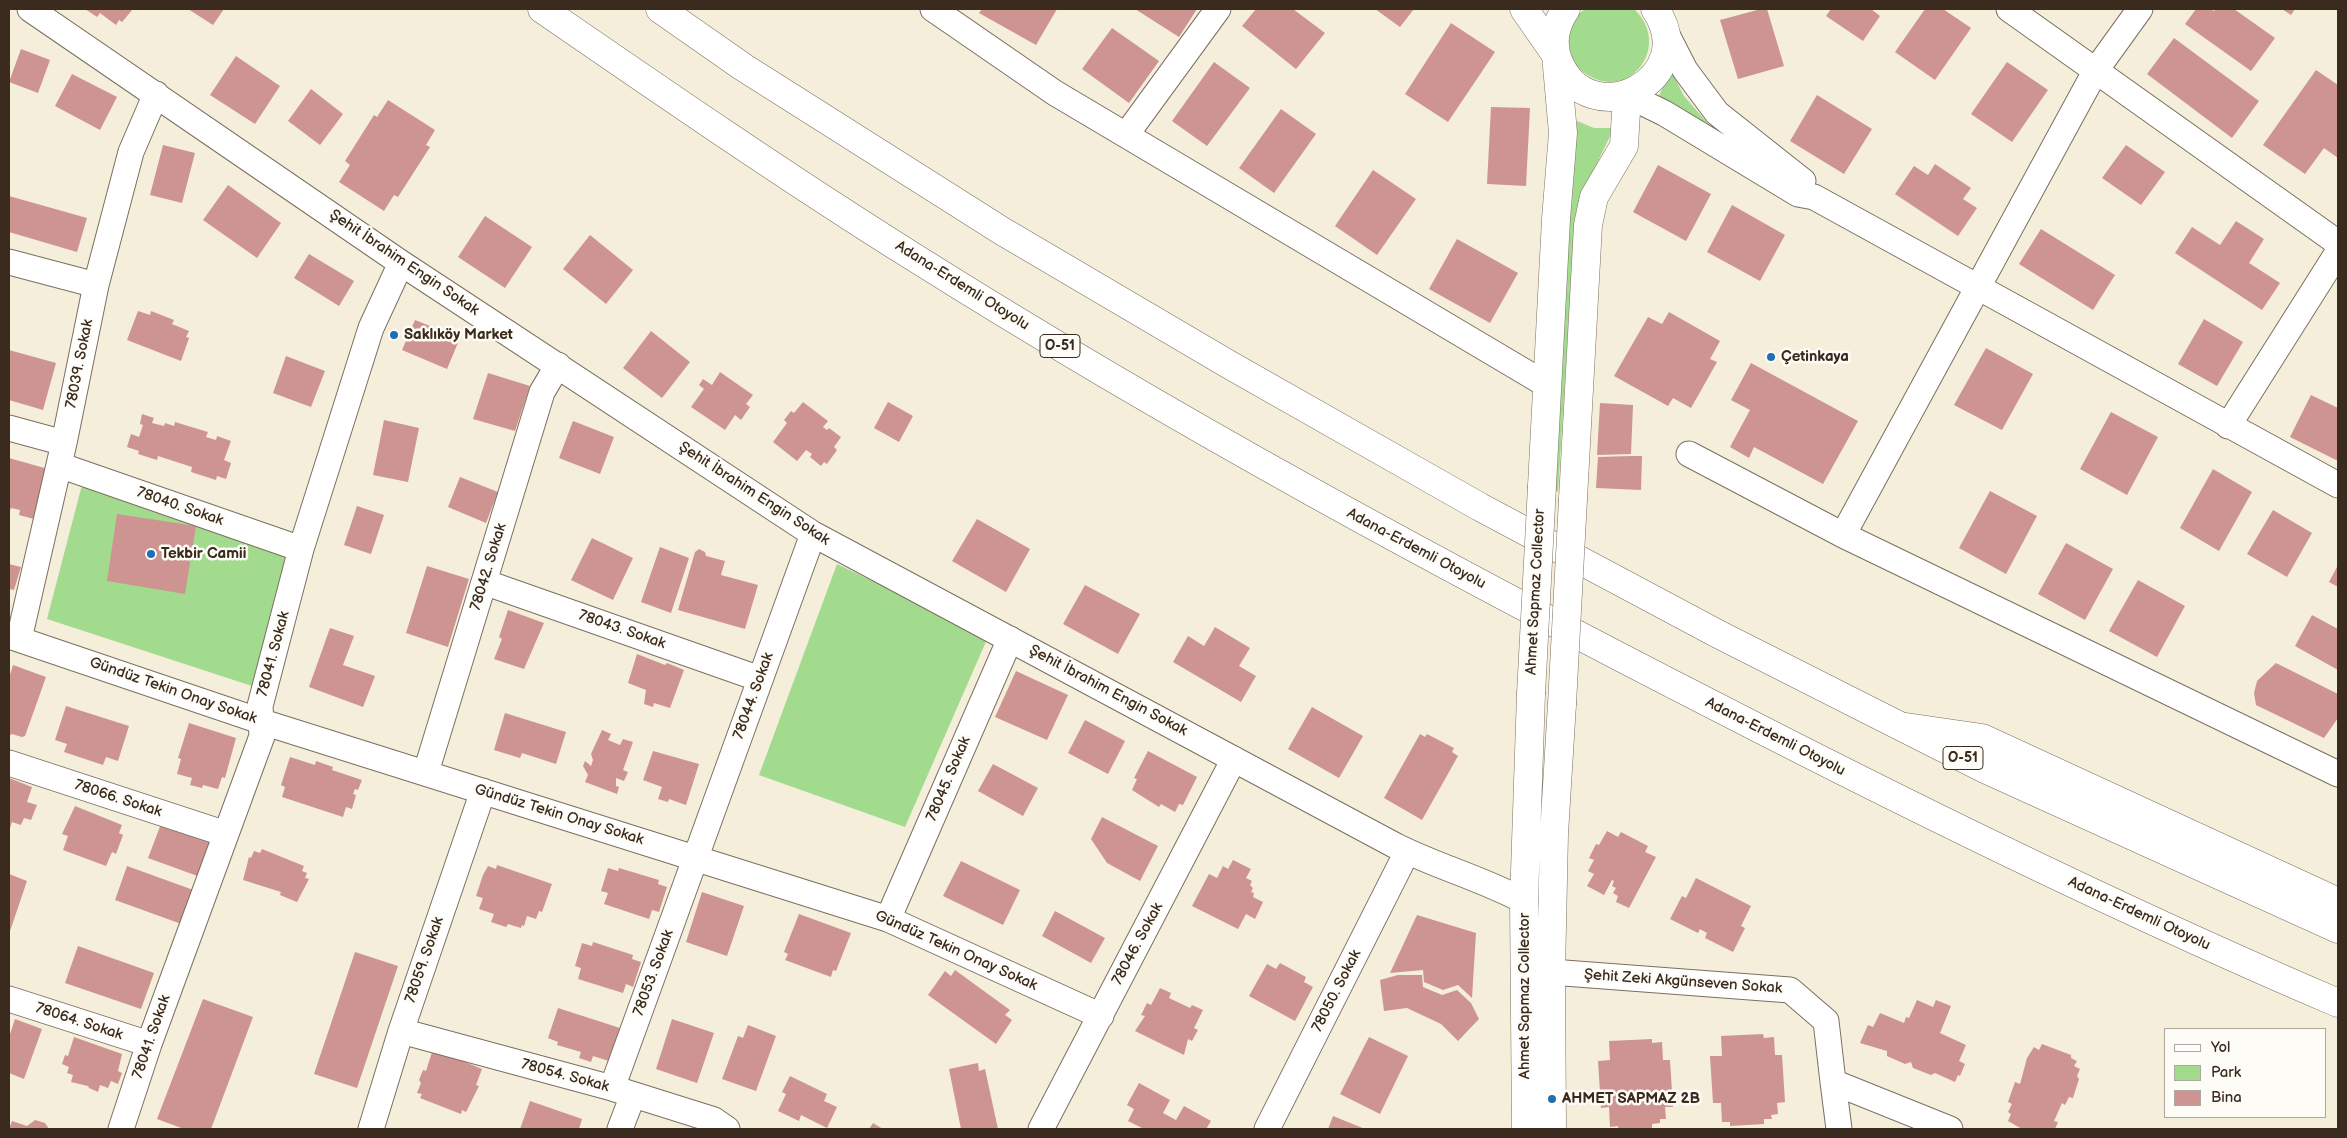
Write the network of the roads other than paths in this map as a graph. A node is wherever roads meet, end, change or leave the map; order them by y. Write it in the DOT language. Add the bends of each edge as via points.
graph roads {
  1 [pos="30,9"];
  2 [pos="542,9"];
  3 [pos="660,9"];
  4 [pos="933,9"];
  5 [pos="1218,9"];
  6 [pos="1524,9"];
  7 [pos="1566,9"];
  8 [pos="1655,9"];
  9 [pos="1677,9"];
  10 [pos="2009,9"];
  11 [pos="2140,9"];
  12 [pos="1666,33"];
  13 [pos="1556,55"];
  14 [pos="2096,70"];
  15 [pos="156,94"];
  16 [pos="1627,95"];
  17 [pos="1126,135"];
  18 [pos="1814,198"];
  19 [pos="2338,243"];
  20 [pos="2338,252"];
  21 [pos="9,262"];
  22 [pos="401,263"];
  23 [pos="96,285"];
  24 [pos="1977,288"];
  25 [pos="558,365"];
  26 [pos="1547,386"];
  27 [pos="2228,426"];
  28 [pos="9,428"];
  29 [pos="62,454"];
  30 [pos="1689,454"];
  31 [pos="2338,485"];
  32 [pos="813,534"];
  33 [pos="1843,535"];
  34 [pos="301,549"];
  35 [pos="484,582"];
  36 [pos="14,638"];
  37 [pos="1010,639"];
  38 [pos="760,679"];
  39 [pos="260,721"];
  40 [pos="1899,726"];
  41 [pos="1234,759"];
  42 [pos="9,763"];
  43 [pos="426,772"];
  44 [pos="2338,774"];
  45 [pos="483,791"];
  46 [pos="226,834"];
  47 [pos="1408,852"];
  48 [pos="696,858"];
  49 [pos="1524,901"];
  50 [pos="2338,902"];
  51 [pos="888,919"];
  52 [pos="2338,929"];
  53 [pos="1551,972"];
  54 [pos="9,999"];
  55 [pos="2338,1003"];
  56 [pos="1101,1016"];
  57 [pos="401,1031"];
  58 [pos="149,1044"];
  59 [pos="1834,1082"];
  60 [pos="623,1092"];
  61 [pos="1051,1126"];
  62 [pos="121,1129"];
  63 [pos="371,1129"];
  64 [pos="620,1129"];
  65 [pos="727,1129"];
  66 [pos="1267,1129"];
  67 [pos="1526,1129"];
  68 [pos="1552,1129"];
  69 [pos="1839,1129"];
  70 [pos="1950,1129"];
  1 -- 15 [label="street, Şehit İbrahim Engin Sokak"];
  2 -- 55 [label="main road, Adana-Erdemli Otoyolu / O-51" via="914,258 1332,503 1599,647 1896,799 2104,898"];
  3 -- 40 [label="main road, O-51" via="743,67 1002,231 1228,364 1488,511"];
  4 -- 17 [label="street" via="1056,93"];
  5 -- 17 [label="street"];
  6 -- 13 [label="main road"];
  7 -- 13 [label="main road, Ahmet Sapmaz Collector" via="1555,36"];
  8 -- 12 [label="main road"];
  9 -- 12 [label="main road"];
  10 -- 14 [label="street"];
  11 -- 14 [label="street"];
  12 -- 16 [label="main road" via="1662,64 1642,88"];
  12 -- 18 [label="street" via="1685,70 1717,113 1804,182"];
  13 -- 16 [label="main road" via="1566,75 1583,90 1612,98"];
  13 -- 26 [label="main road, Ahmet Sapmaz Collector" via="1563,133"];
  14 -- 19 [label="street"];
  14 -- 24 [label="street"];
  15 -- 22 [label="street, Şehit İbrahim Engin Sokak"];
  15 -- 23 [label="street, 78039. Sokak" via="131,152"];
  16 -- 18 [label="street" via="1664,113 1798,194"];
  16 -- 53 [label="main road, Ahmet Sapmaz Collector, bridge" via="1624,146 1594,197 1588,225 1554,834"];
  17 -- 26 [label="street"];
  18 -- 24 [label="street"];
  20 -- 27 [label="street"];
  21 -- 23 [label="street"];
  22 -- 25 [label="street, Şehit İbrahim Engin Sokak"];
  22 -- 34 [label="street, 78041. Sokak" via="372,328"];
  23 -- 29 [label="street, 78039. Sokak"];
  24 -- 27 [label="street"];
  24 -- 33 [label="street"];
  25 -- 32 [label="street, Şehit İbrahim Engin Sokak"];
  25 -- 35 [label="street, 78042. Sokak" via="542,392"];
  26 -- 49 [label="main road, Ahmet Sapmaz Collector, bridge"];
  27 -- 31 [label="street"];
  28 -- 29 [label="street, 78040. Sokak"];
  29 -- 34 [label="street, 78040. Sokak"];
  29 -- 36 [label="street, 78039. Sokak"];
  30 -- 33 [label="street"];
  32 -- 37 [label="street, Şehit İbrahim Engin Sokak"];
  32 -- 38 [label="street, 78044. Sokak"];
  33 -- 44 [label="street"];
  34 -- 39 [label="street, 78041. Sokak" via="260,706"];
  35 -- 38 [label="street, 78043. Sokak"];
  35 -- 43 [label="street, 78042. Sokak"];
  36 -- 39 [label="street, Gündüz Tekin Onay Sokak"];
  37 -- 41 [label="street, Şehit İbrahim Engin Sokak"];
  37 -- 51 [label="street, 78045. Sokak"];
  38 -- 48 [label="street, 78044. Sokak"];
  39 -- 43 [label="street, Gündüz Tekin Onay Sokak"];
  39 -- 46 [label="street, 78041. Sokak" via="262,736"];
  40 -- 50 [label="main road" via="1982,738"];
  40 -- 52 [label="main road, O-51" via="1985,770"];
  41 -- 47 [label="street, Şehit İbrahim Engin Sokak"];
  41 -- 56 [label="street, 78046. Sokak"];
  42 -- 46 [label="street, 78066. Sokak"];
  43 -- 45 [label="street, Gündüz Tekin Onay Sokak"];
  45 -- 48 [label="street, Gündüz Tekin Onay Sokak"];
  45 -- 57 [label="street, 78059. Sokak"];
  46 -- 58 [label="street, 78041. Sokak"];
  47 -- 49 [label="street, Şehit İbrahim Engin Sokak"];
  47 -- 66 [label="street, 78050. Sokak"];
  48 -- 51 [label="street, Gündüz Tekin Onay Sokak"];
  48 -- 60 [label="street, 78053. Sokak"];
  49 -- 67 [label="main road, Ahmet Sapmaz Collector"];
  51 -- 56 [label="street, Gündüz Tekin Onay Sokak"];
  53 -- 59 [label="street, Şehit Zeki Akgünseven Sokak" via="1790,990 1826,1021"];
  53 -- 68 [label="main road, Ahmet Sapmaz Collector"];
  54 -- 58 [label="street, 78064. Sokak"];
  56 -- 61 [label="street, 78046. Sokak"];
  57 -- 60 [label="street, 78054. Sokak"];
  57 -- 63 [label="street, 78059. Sokak"];
  58 -- 62 [label="street, 78041. Sokak"];
  59 -- 69 [label="street, Şehit Zeki Akgünseven Sokak"];
  59 -- 70 [label="street"];
  60 -- 64 [label="street, 78053. Sokak"];
  60 -- 65 [label="street, 78054. Sokak" via="714,1120"];
}
